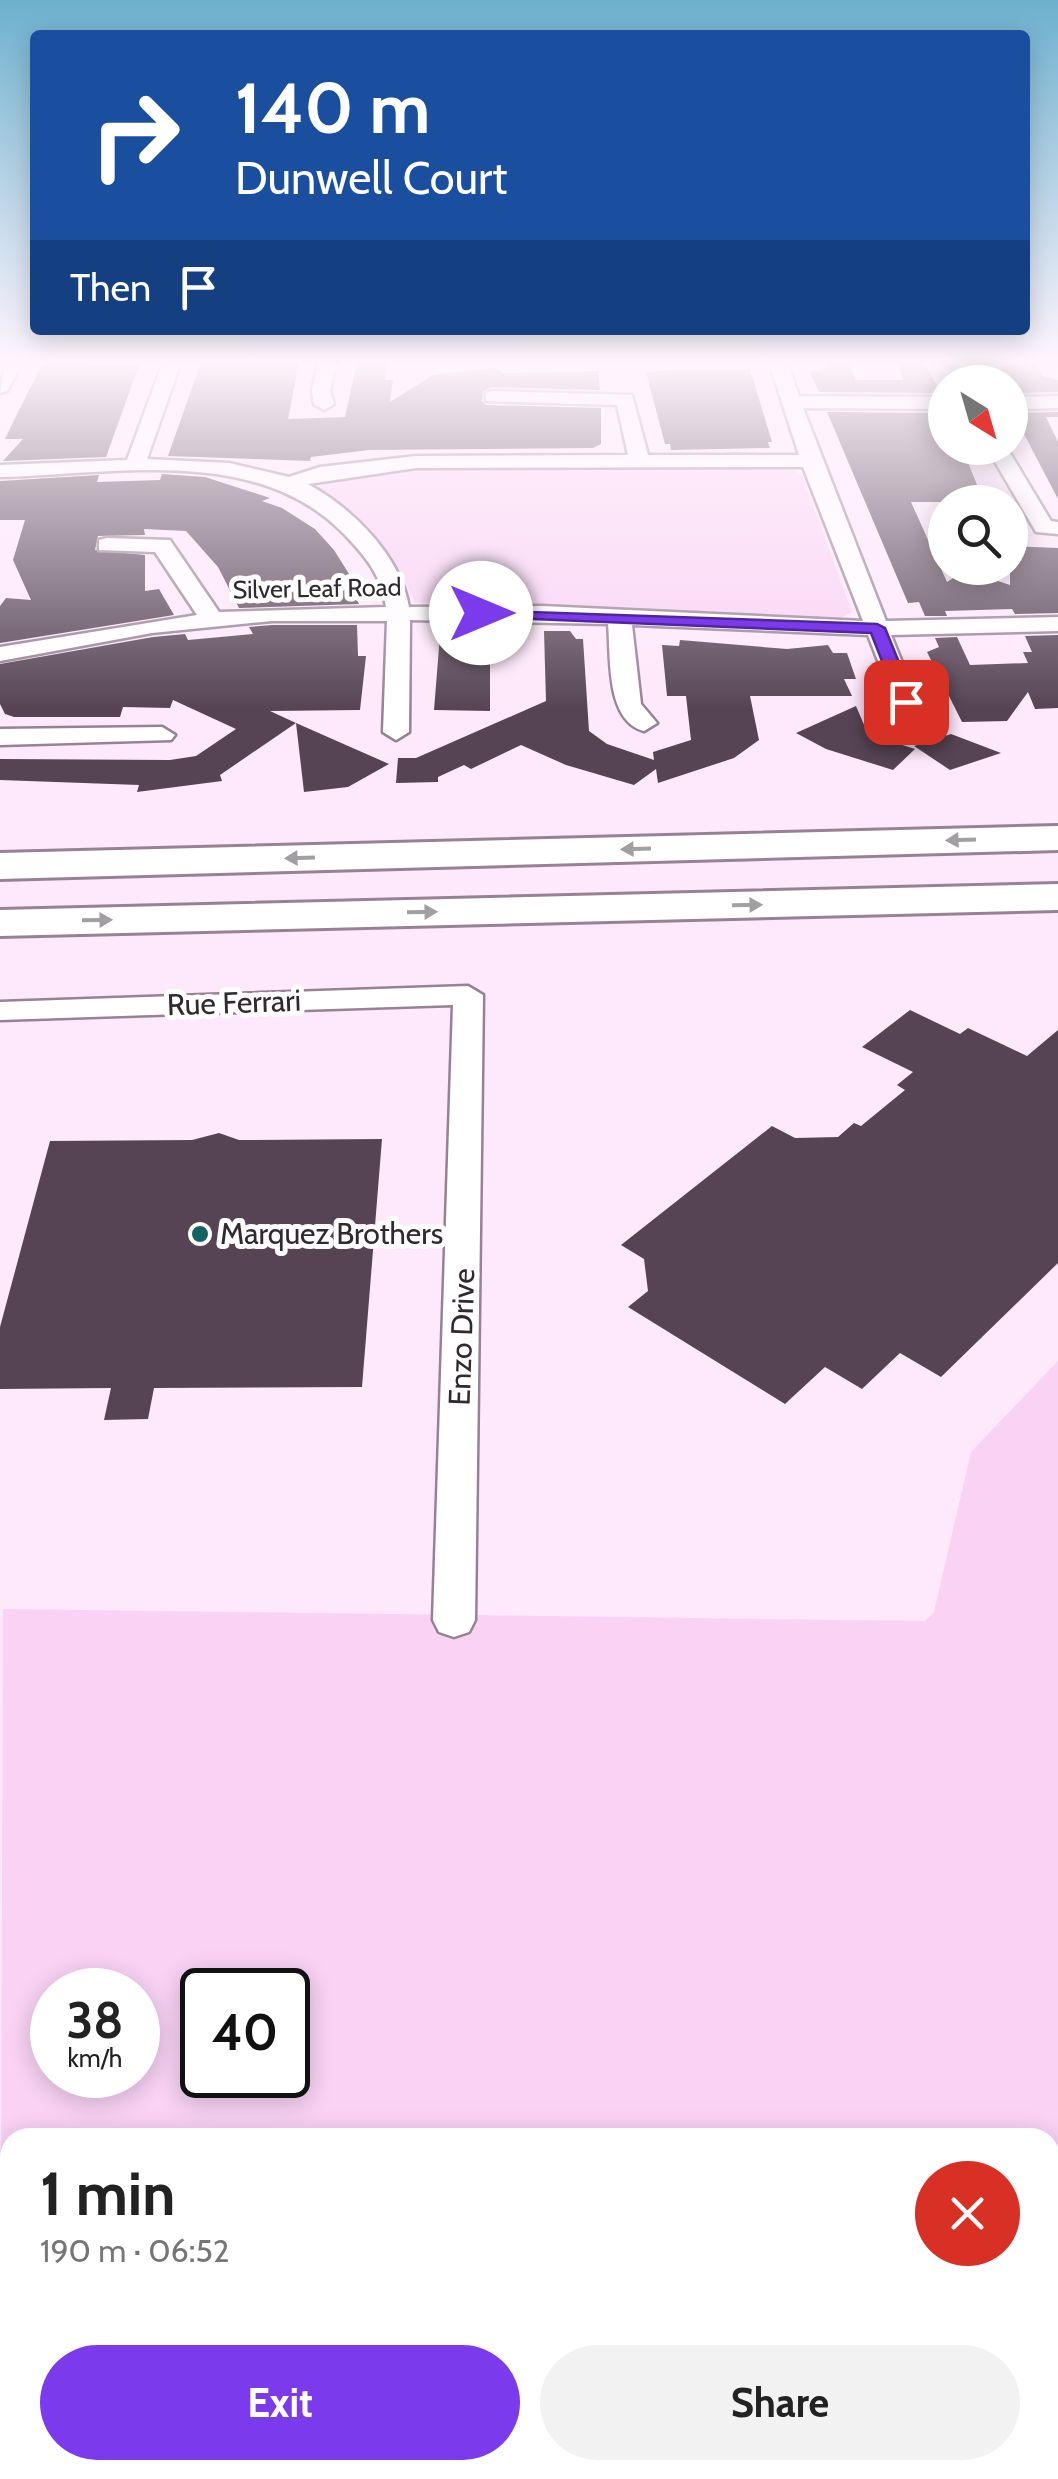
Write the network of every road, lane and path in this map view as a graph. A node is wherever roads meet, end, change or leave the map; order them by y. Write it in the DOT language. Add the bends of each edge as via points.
graph roads {
  1 [pos="261,478"];
  2 [pos="311,478"];
  3 [pos="818,478"];
  4 [pos="1013,478"];
  5 [pos="290,484"];
  6 [pos="1058,528"];
  7 [pos="107,546"];
  8 [pos="395,613"];
  9 [pos="619,616"];
  10 [pos="211,618"];
  11 [pos="1058,624"];
  12 [pos="877,628"];
  13 [pos="0,654"];
  14 [pos="906,716"];
  15 [pos="644,724"];
  16 [pos="396,732"];
  17 [pos="162,735"];
  18 [pos="0,736"];
  19 [pos="1058,838"];
  20 [pos="0,840"];
  21 [pos="168,862"];
  22 [pos="0,866"];
  23 [pos="1058,897"];
  24 [pos="0,922"];
  25 [pos="468,994"];
  26 [pos="0,1012"];
  27 [pos="454,1620"];
  1 -- 5 [label="street"];
  2 -- 5 [label="street"];
  3 -- 12 [label="street"];
  4 -- 6 [label="street" via="1044,528"];
  5 -- 8 [label="street" via="334,510 387,570"];
  7 -- 10 [label="street" via="162,545"];
  8 -- 9 [label="street, Silver Leaf Road"];
  8 -- 10 [label="street, Silver Leaf Road"];
  8 -- 16 [label="street" via="402,662"];
  9 -- 12 [label="street, Silver Leaf Road"];
  9 -- 15 [label="street" via="629,704"];
  10 -- 13 [label="street, Silver Leaf Road"];
  11 -- 12 [label="street, Silver Leaf Road"];
  12 -- 14 [label="street"];
  17 -- 18 [label="street"];
  19 -- 21 [label="highway, one-way"];
  20 -- 21 [label="highway" via="124,840"];
  21 -- 22 [label="highway"];
  24 -- 23 [label="highway, one-way"];
  25 -- 26 [label="street, Rue Ferrari"];
  25 -- 27 [label="street, Enzo Drive"];
}
